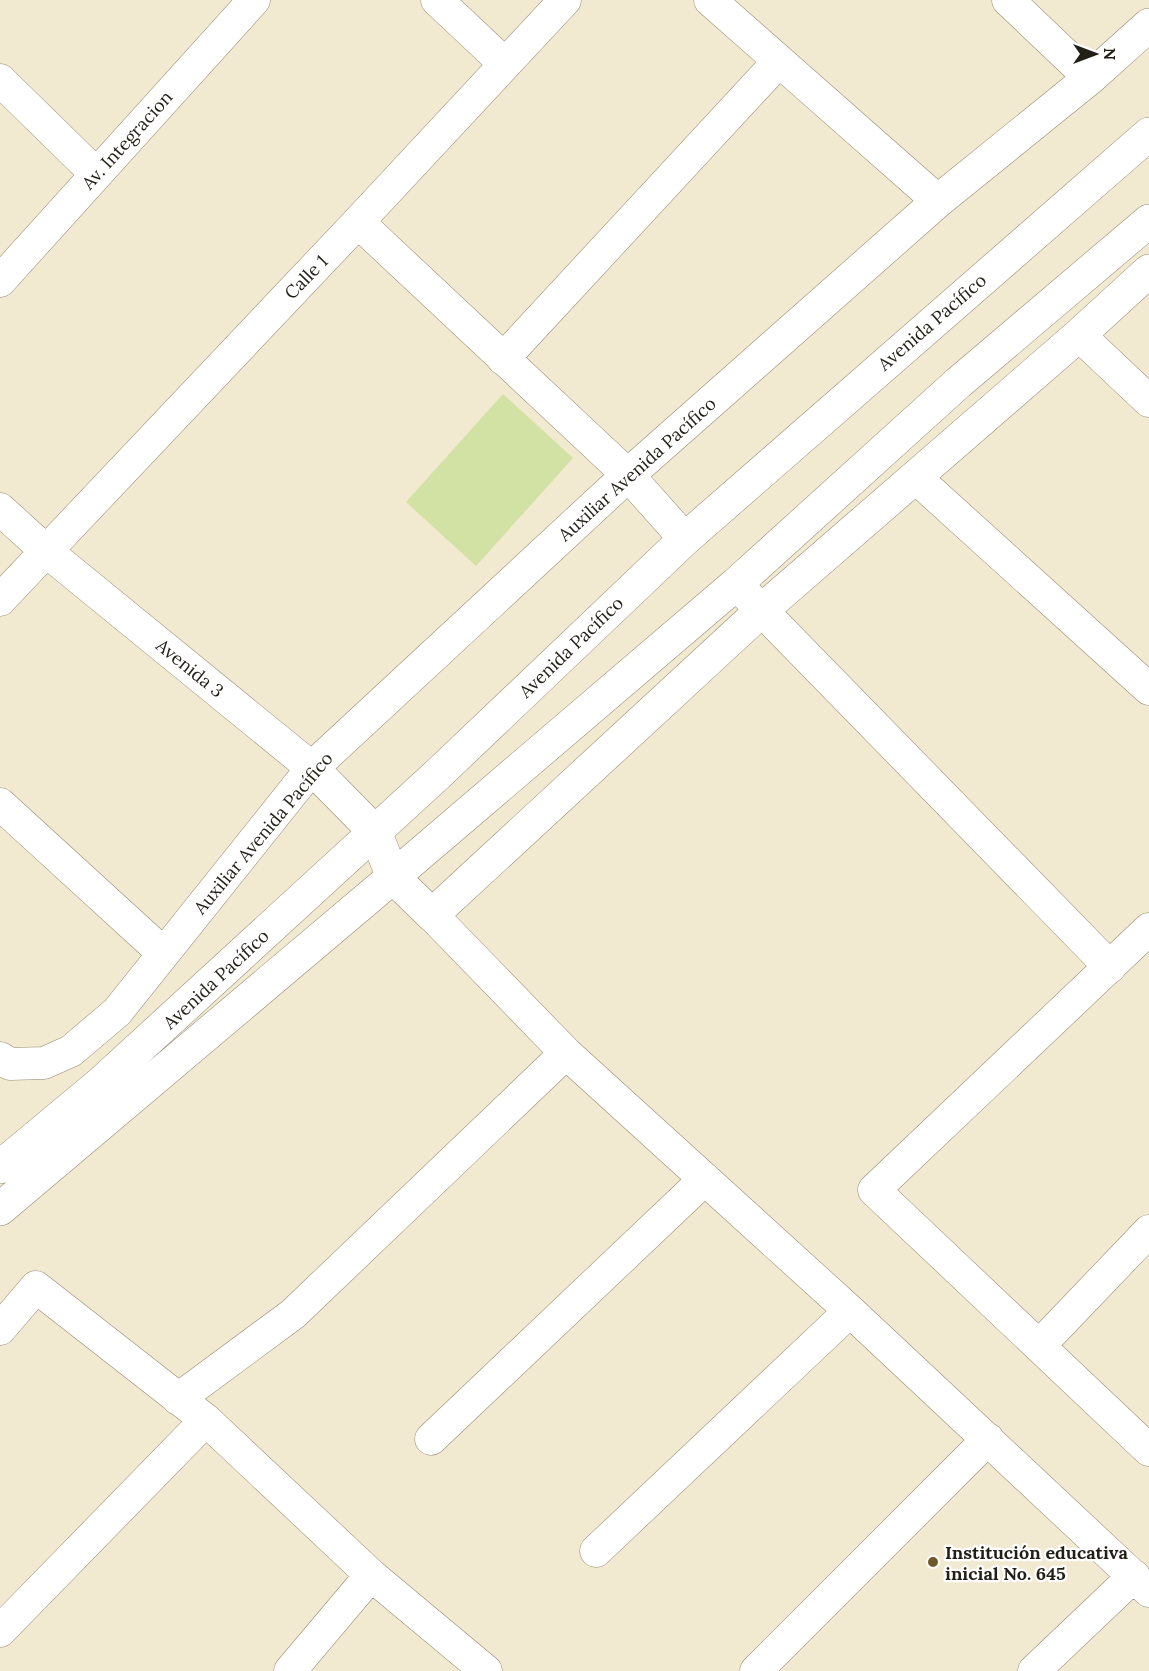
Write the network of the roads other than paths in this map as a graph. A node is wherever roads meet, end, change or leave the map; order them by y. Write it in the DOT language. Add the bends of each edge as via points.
graph roads {
  1 [pos="254,0"];
  2 [pos="437,0"];
  3 [pos="565,0"];
  4 [pos="710,0"];
  5 [pos="1008,0"];
  6 [pos="1149,25"];
  7 [pos="779,61"];
  8 [pos="504,63"];
  9 [pos="1090,78"];
  10 [pos="0,80"];
  11 [pos="1149,134"];
  12 [pos="96,174"];
  13 [pos="938,201"];
  14 [pos="1149,221"];
  15 [pos="358,222"];
  16 [pos="1149,271"];
  17 [pos="0,281"];
  18 [pos="1079,335"];
  19 [pos="503,359"];
  20 [pos="1149,401"];
  21 [pos="628,475"];
  22 [pos="915,477"];
  23 [pos="0,509"];
  24 [pos="685,539"];
  25 [pos="46,551"];
  26 [pos="736,584"];
  27 [pos="0,600"];
  28 [pos="761,611"];
  29 [pos="1149,689"];
  30 [pos="312,768"];
  31 [pos="438,774"];
  32 [pos="0,804"];
  33 [pos="472,809"];
  34 [pos="375,832"];
  35 [pos="393,877"];
  36 [pos="432,915"];
  37 [pos="1149,929"];
  38 [pos="163,953"];
  39 [pos="1110,967"];
  40 [pos="566,1053"];
  41 [pos="0,1058"];
  42 [pos="0,1167"];
  43 [pos="705,1179"];
  44 [pos="0,1209"];
  45 [pos="1149,1231"];
  46 [pos="850,1311"];
  47 [pos="0,1329"];
  48 [pos="1040,1346"];
  49 [pos="178,1399"];
  50 [pos="206,1420"];
  51 [pos="431,1439"];
  52 [pos="988,1439"];
  53 [pos="1149,1450"];
  54 [pos="596,1551"];
  55 [pos="371,1575"];
  56 [pos="1141,1583"];
  57 [pos="0,1631"];
  58 [pos="290,1671"];
  59 [pos="486,1671"];
  60 [pos="756,1671"];
  61 [pos="1034,1671"];
  1 -- 12 [label="street, Av. Integracion"];
  2 -- 8 [label="street"];
  3 -- 8 [label="street, Calle 1"];
  4 -- 7 [label="street"];
  5 -- 9 [label="street"];
  6 -- 9 [label="main road, Auxiliar Avenida Pacífico"];
  7 -- 13 [label="street"];
  7 -- 19 [label="street"];
  8 -- 15 [label="street, Calle 1"];
  9 -- 13 [label="main road, Auxiliar Avenida Pacífico"];
  10 -- 12 [label="street"];
  11 -- 24 [label="main road, Avenida Pacífico"];
  12 -- 17 [label="street, Av. Integracion"];
  13 -- 21 [label="main road, Auxiliar Avenida Pacífico"];
  14 -- 26 [label="main road, Avenida Pacífico" via="958,383"];
  15 -- 19 [label="street"];
  15 -- 25 [label="street, Calle 1"];
  16 -- 18 [label="main road"];
  18 -- 20 [label="street"];
  18 -- 22 [label="main road"];
  19 -- 21 [label="street"];
  21 -- 24 [label="street"];
  21 -- 30 [label="main road, Auxiliar Avenida Pacífico"];
  22 -- 28 [label="main road"];
  22 -- 29 [label="street"];
  23 -- 25 [label="street, Avenida 3"];
  24 -- 31 [label="main road, Avenida Pacífico"];
  25 -- 27 [label="street, Calle 1"];
  25 -- 30 [label="street, Avenida 3"];
  26 -- 28 [label="street"];
  26 -- 33 [label="main road, Avenida Pacífico"];
  28 -- 36 [label="main road"];
  28 -- 39 [label="street"];
  30 -- 34 [label="main road, Avenida 3"];
  30 -- 38 [label="street, Auxiliar Avenida Pacífico"];
  31 -- 33 [label="main road" via="438,795 446,806 459,812"];
  31 -- 34 [label="main road, Avenida Pacífico"];
  32 -- 38 [label="street"];
  33 -- 35 [label="main road, Avenida Pacífico"];
  34 -- 35 [label="main road"];
  34 -- 42 [label="main road, Avenida Pacífico" via="101,1083"];
  35 -- 36 [label="main road"];
  35 -- 44 [label="main road, Avenida Pacífico"];
  36 -- 40 [label="street"];
  37 -- 39 [label="street"];
  38 -- 41 [label="street, Auxiliar Avenida Pacífico" via="117,1012 71,1051 44,1063 10,1064"];
  39 -- 48 [label="street" via="874,1190"];
  40 -- 43 [label="street"];
  40 -- 49 [label="street" via="293,1314"];
  43 -- 46 [label="street"];
  43 -- 51 [label="street"];
  45 -- 48 [label="street"];
  46 -- 52 [label="street"];
  46 -- 54 [label="street"];
  47 -- 49 [label="street" via="36,1287"];
  48 -- 53 [label="street"];
  49 -- 50 [label="street"];
  50 -- 55 [label="street"];
  50 -- 57 [label="street"];
  52 -- 56 [label="street"];
  52 -- 60 [label="street"];
  55 -- 58 [label="street"];
  55 -- 59 [label="street"];
  56 -- 61 [label="street"];
}
